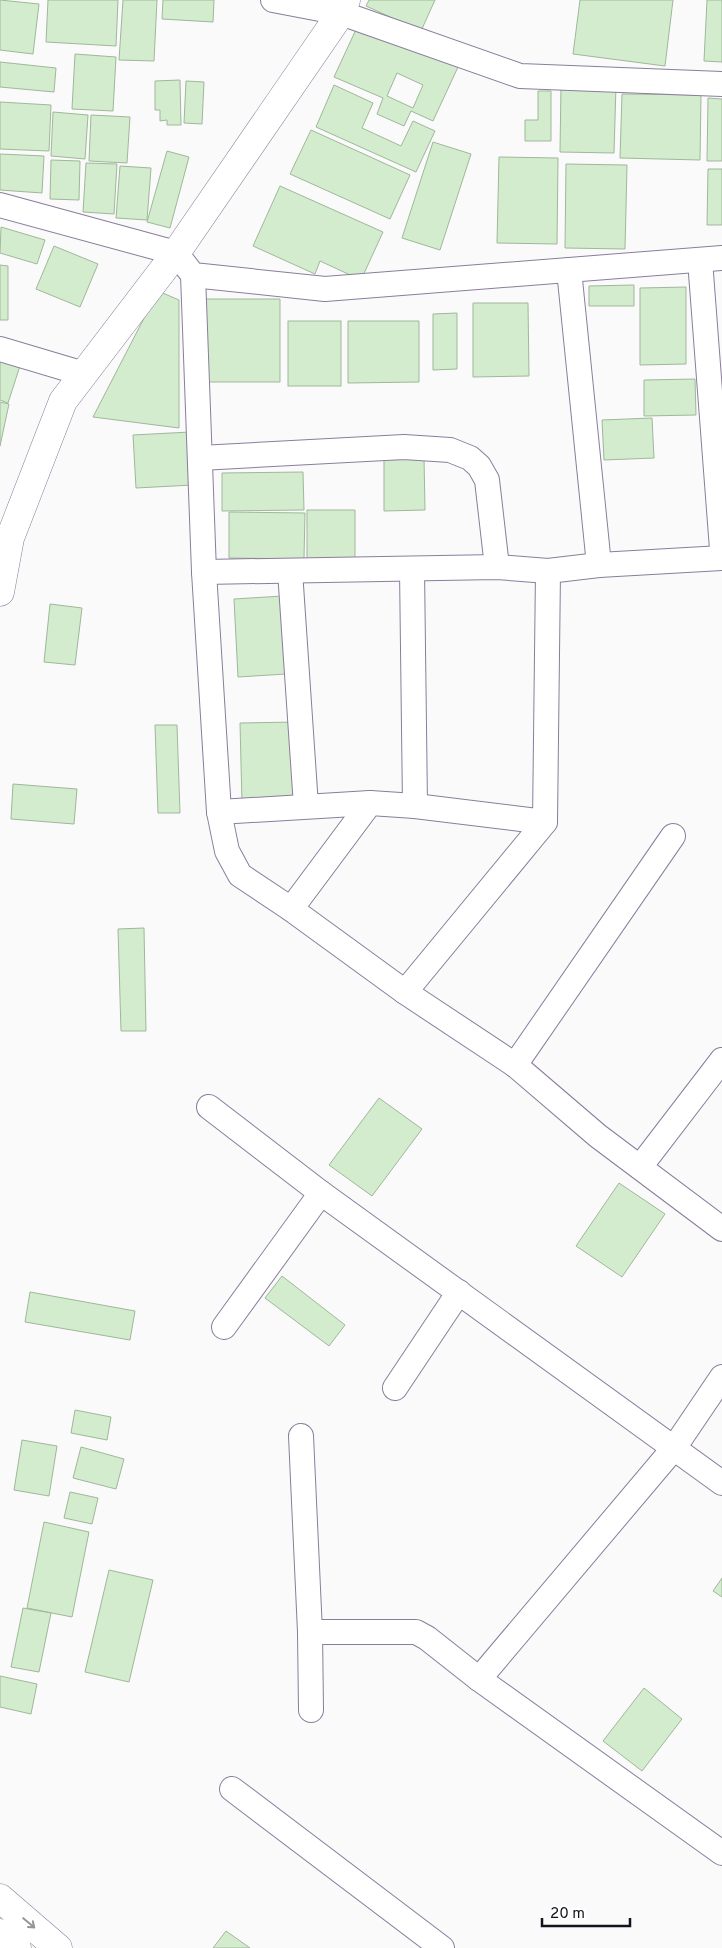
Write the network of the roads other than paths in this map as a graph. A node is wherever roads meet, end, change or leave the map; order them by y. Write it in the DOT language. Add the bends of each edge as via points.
graph roads {
  1 [pos="273,0"];
  2 [pos="343,6"];
  3 [pos="722,84"];
  4 [pos="0,205"];
  5 [pos="176,253"];
  6 [pos="711,259"];
  7 [pos="569,270"];
  8 [pos="193,275"];
  9 [pos="0,349"];
  10 [pos="84,374"];
  11 [pos="718,434"];
  12 [pos="200,458"];
  13 [pos="722,549"];
  14 [pos="722,558"];
  15 [pos="599,565"];
  16 [pos="497,567"];
  17 [pos="412,568"];
  18 [pos="290,570"];
  19 [pos="548,571"];
  20 [pos="204,572"];
  21 [pos="0,592"];
  22 [pos="370,803"];
  23 [pos="306,806"];
  24 [pos="415,806"];
  25 [pos="219,812"];
  26 [pos="545,822"];
  27 [pos="673,836"];
  28 [pos="291,908"];
  29 [pos="405,992"];
  30 [pos="722,1060"];
  31 [pos="515,1065"];
  32 [pos="209,1107"];
  33 [pos="640,1167"];
  34 [pos="321,1193"];
  35 [pos="722,1229"];
  36 [pos="459,1292"];
  37 [pos="224,1328"];
  38 [pos="722,1377"];
  39 [pos="395,1388"];
  40 [pos="301,1436"];
  41 [pos="674,1448"];
  42 [pos="722,1482"];
  43 [pos="310,1632"];
  44 [pos="480,1679"];
  45 [pos="311,1710"];
  46 [pos="232,1789"];
  47 [pos="722,1853"];
  48 [pos="0,1898"];
  49 [pos="0,1933"];
  50 [pos="17,1948"];
  51 [pos="58,1948"];
  52 [pos="442,1948"];
  1 -- 2 [label="street"];
  2 -- 3 [label="street" via="520,76"];
  2 -- 5 [label="street"];
  4 -- 5 [label="street"];
  5 -- 8 [label="street"];
  5 -- 10 [label="street"];
  6 -- 7 [label="street"];
  6 -- 11 [label="street"];
  7 -- 8 [label="street" via="325,289"];
  7 -- 15 [label="street"];
  8 -- 12 [label="street"];
  9 -- 10 [label="street"];
  10 -- 21 [label="street" via="63,402 10,538"];
  11 -- 13 [label="street"];
  12 -- 16 [label="street" via="404,447 450,450 470,458 487,480"];
  12 -- 20 [label="street"];
  14 -- 15 [label="street"];
  15 -- 19 [label="street"];
  16 -- 17 [label="street"];
  16 -- 19 [label="street"];
  17 -- 18 [label="street"];
  17 -- 24 [label="street"];
  18 -- 20 [label="street"];
  18 -- 23 [label="street"];
  19 -- 26 [label="street"];
  20 -- 25 [label="street"];
  22 -- 23 [label="street"];
  22 -- 24 [label="street"];
  22 -- 28 [label="street"];
  23 -- 25 [label="street"];
  24 -- 26 [label="street"];
  25 -- 28 [label="street" via="227,851 240,875"];
  26 -- 29 [label="street"];
  27 -- 31 [label="street"];
  28 -- 29 [label="street"];
  29 -- 31 [label="street"];
  30 -- 33 [label="street"];
  31 -- 33 [label="street" via="598,1136"];
  32 -- 34 [label="street"];
  33 -- 35 [label="street"];
  34 -- 36 [label="street"];
  34 -- 37 [label="street"];
  36 -- 39 [label="street"];
  36 -- 41 [label="street"];
  38 -- 41 [label="street"];
  40 -- 43 [label="street"];
  41 -- 42 [label="street"];
  41 -- 44 [label="street"];
  43 -- 44 [label="street" via="416,1632"];
  43 -- 45 [label="street"];
  44 -- 47 [label="street"];
  46 -- 52 [label="street"];
  48 -- 51 [label="street, one-way"];
  49 -- 50 [label="street"];
}
